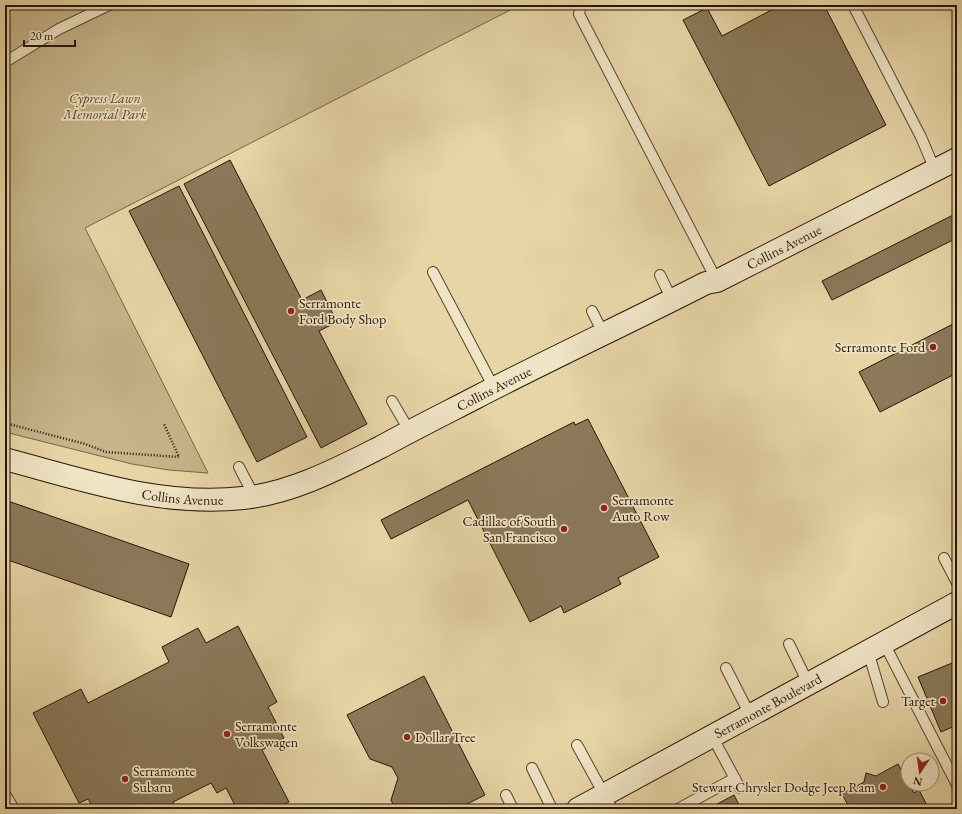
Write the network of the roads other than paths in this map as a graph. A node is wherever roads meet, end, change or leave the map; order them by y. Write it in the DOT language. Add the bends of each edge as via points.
graph roads {
  1 [pos="109,5"];
  2 [pos="581,5"];
  3 [pos="853,5"];
  4 [pos="5,62"];
  5 [pos="957,159"];
  6 [pos="935,170"];
  7 [pos="433,272"];
  8 [pos="660,275"];
  9 [pos="717,281"];
  10 [pos="672,300"];
  11 [pos="592,311"];
  12 [pos="604,335"];
  13 [pos="494,388"];
  14 [pos="392,401"];
  15 [pos="410,432"];
  16 [pos="5,459"];
  17 [pos="239,467"];
  18 [pos="254,496"];
  19 [pos="944,558"];
  20 [pos="957,583"];
  21 [pos="957,603"];
  22 [pos="789,644"];
  23 [pos="876,647"];
  24 [pos="726,668"];
  25 [pos="808,684"];
  26 [pos="883,702"];
  27 [pos="750,715"];
  28 [pos="712,736"];
  29 [pos="577,745"];
  30 [pos="532,768"];
  31 [pos="735,778"];
  32 [pos="957,785"];
  33 [pos="740,788"];
  34 [pos="5,794"];
  35 [pos="506,795"];
  36 [pos="608,802"];
  37 [pos="14,809"];
  38 [pos="513,809"];
  39 [pos="552,809"];
  40 [pos="578,809"];
  41 [pos="678,809"];
  1 -- 4 [label="lane" via="60,29"];
  2 -- 9 [label="lane" via="579,14"];
  3 -- 6 [label="lane" via="921,137"];
  5 -- 6 [label="street, Collins Avenue"];
  6 -- 9 [label="street, Collins Avenue"];
  7 -- 13 [label="lane"];
  8 -- 10 [label="lane"];
  9 -- 10 [label="street, Collins Avenue" via="706,283"];
  10 -- 12 [label="street, Collins Avenue"];
  11 -- 12 [label="lane"];
  12 -- 13 [label="street, Collins Avenue"];
  13 -- 15 [label="street, Collins Avenue"];
  14 -- 15 [label="lane"];
  15 -- 18 [label="street, Collins Avenue" via="309,481"];
  16 -- 18 [label="street, Collins Avenue" via="162,498 203,500"];
  17 -- 18 [label="lane"];
  19 -- 20 [label="lane"];
  21 -- 23 [label="street, Serramonte Boulevard"];
  22 -- 25 [label="lane"];
  23 -- 25 [label="street, Serramonte Boulevard"];
  23 -- 26 [label="lane"];
  23 -- 32 [label="lane"];
  24 -- 27 [label="lane"];
  25 -- 27 [label="street, Serramonte Boulevard"];
  27 -- 28 [label="street, Serramonte Boulevard"];
  28 -- 31 [label="lane"];
  28 -- 36 [label="street, Serramonte Boulevard"];
  29 -- 36 [label="lane"];
  30 -- 39 [label="lane"];
  31 -- 33 [label="lane"];
  31 -- 41 [label="lane"];
  34 -- 37 [label="lane"];
  35 -- 38 [label="lane"];
  36 -- 40 [label="street, Serramonte Boulevard"];
}
